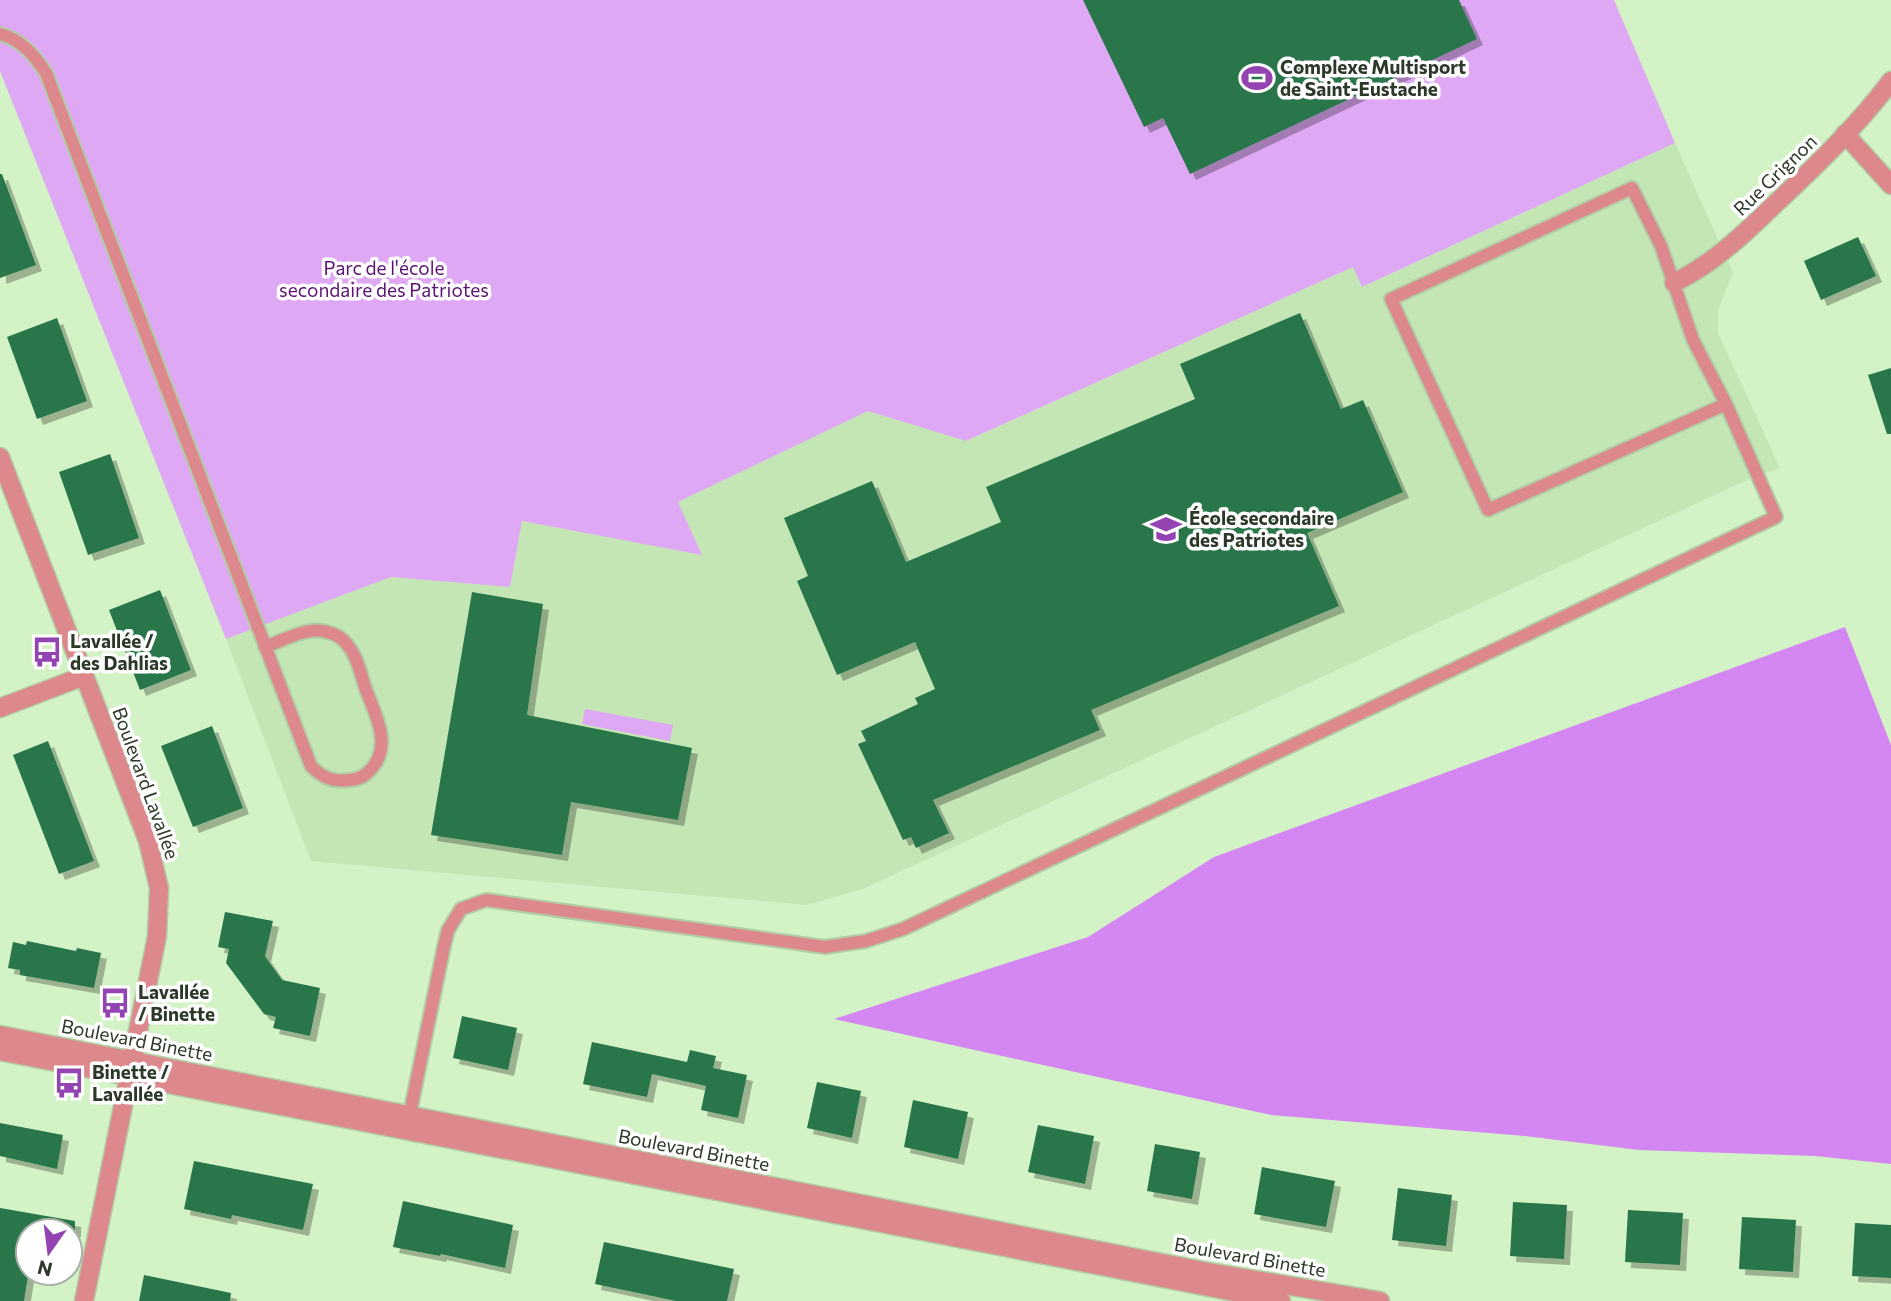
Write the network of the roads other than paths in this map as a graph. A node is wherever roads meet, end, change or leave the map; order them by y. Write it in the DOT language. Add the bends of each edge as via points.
graph roads {
  1 [pos="0,34"];
  2 [pos="1891,80"];
  3 [pos="1845,134"];
  4 [pos="1890,181"];
  5 [pos="1674,283"];
  6 [pos="1726,404"];
  7 [pos="0,457"];
  8 [pos="265,647"];
  9 [pos="84,676"];
  10 [pos="0,708"];
  11 [pos="0,1035"];
  12 [pos="0,1051"];
  13 [pos="129,1068"];
  14 [pos="408,1123"];
  15 [pos="84,1301"];
  16 [pos="1281,1301"];
  17 [pos="1380,1301"];
  1 -- 8 [label="lane" via="34,54 46,73"];
  2 -- 3 [label="street, Rue Grignon"];
  3 -- 4 [label="street"];
  3 -- 5 [label="street, Rue Grignon" via="1732,245"];
  5 -- 6 [label="lane" via="1693,340"];
  5 -- 6 [label="lane" via="1632,188 1391,299 1488,510"];
  6 -- 14 [label="lane" via="1776,517 903,929 825,947 486,900 461,909 444,946"];
  7 -- 9 [label="street, Boulevard Lavallée"];
  8 -- 8 [label="lane" via="311,766 322,777 336,781 368,774 382,748 381,730 351,648 339,636 313,630"];
  9 -- 10 [label="street"];
  9 -- 13 [label="street, Boulevard Lavallée" via="158,878 158,926"];
  11 -- 13 [label="street, Boulevard Binette"];
  12 -- 13 [label="street, Boulevard Binette"];
  13 -- 14 [label="street, Boulevard Binette"];
  13 -- 15 [label="street, Boulevard Lavallée"];
  14 -- 16 [label="street, Boulevard Binette"];
  14 -- 17 [label="street, Boulevard Binette"];
}
